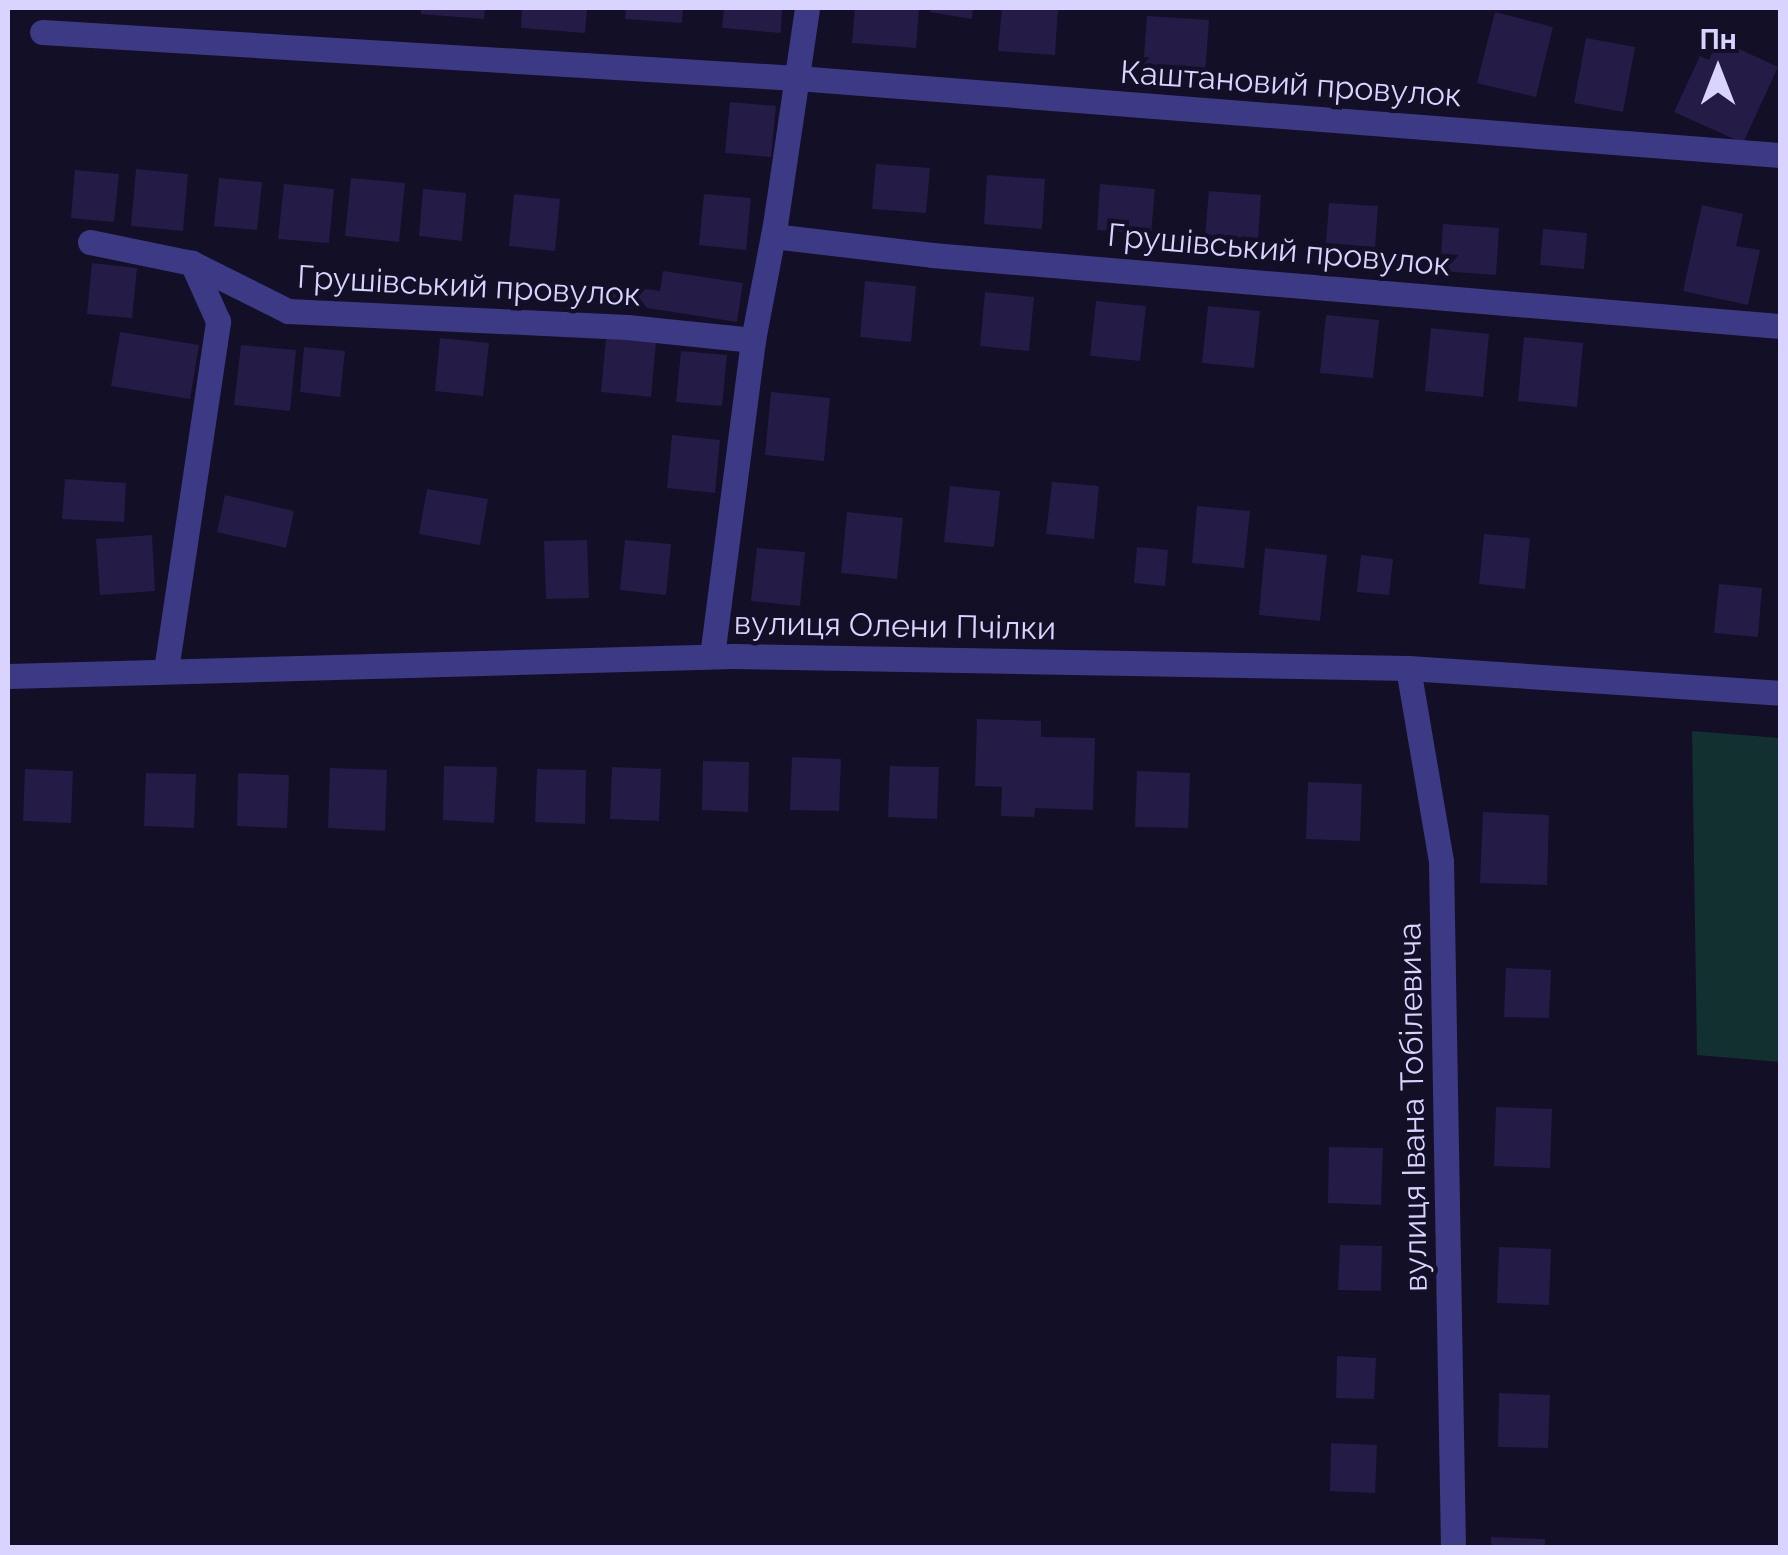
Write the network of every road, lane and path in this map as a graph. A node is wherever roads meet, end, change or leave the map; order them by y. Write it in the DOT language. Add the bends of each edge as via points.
graph roads {
  1 [pos="807,8"];
  2 [pos="42,32"];
  3 [pos="797,78"];
  4 [pos="1780,155"];
  5 [pos="773,236"];
  6 [pos="90,242"];
  7 [pos="192,263"];
  8 [pos="1780,326"];
  9 [pos="753,340"];
  10 [pos="712,656"];
  11 [pos="1408,668"];
  12 [pos="166,670"];
  13 [pos="8,676"];
  14 [pos="1780,693"];
  15 [pos="1454,1548"];
  1 -- 3 [label="street"];
  2 -- 3 [label="street, Каштановий провулок"];
  3 -- 4 [label="street, Каштановий провулок"];
  3 -- 5 [label="street"];
  5 -- 8 [label="street, Грушівський провулок"];
  5 -- 9 [label="street"];
  6 -- 7 [label="street, Грушівський провулок"];
  7 -- 9 [label="street, Грушівський провулок" via="288,311 626,327"];
  7 -- 12 [label="street" via="218,321"];
  9 -- 10 [label="street"];
  10 -- 11 [label="street, вулиця Олени Пчілки"];
  10 -- 12 [label="street, вулиця Олени Пчілки"];
  11 -- 14 [label="street, вулиця Олени Пчілки"];
  11 -- 15 [label="street, вулиця Івана Тобілевича" via="1440,861"];
  12 -- 13 [label="street, вулиця Олени Пчілки"];
}
